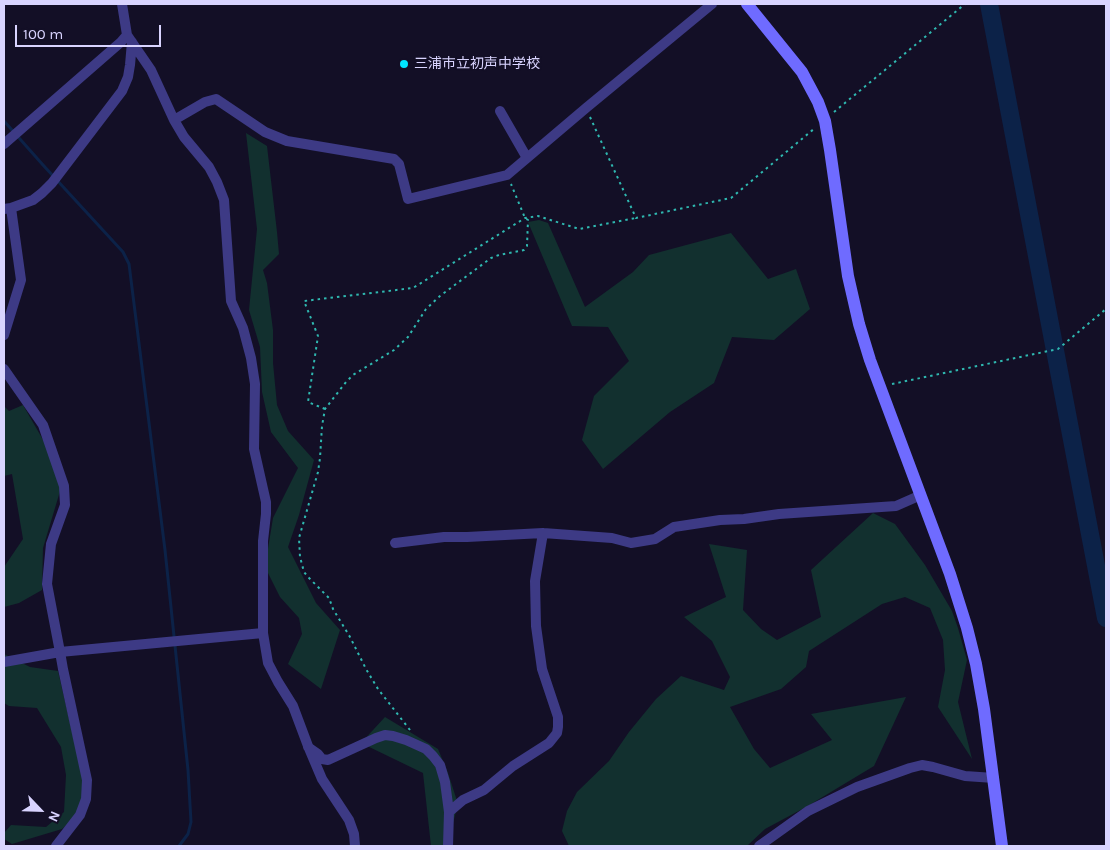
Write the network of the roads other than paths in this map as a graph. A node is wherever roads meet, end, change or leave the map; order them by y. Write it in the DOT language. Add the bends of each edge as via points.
graph roads {
  1 [pos="122,4"];
  2 [pos="712,4"];
  3 [pos="747,4"];
  4 [pos="130,38"];
  5 [pos="500,110"];
  6 [pos="174,120"];
  7 [pos="4,144"];
  8 [pos="527,158"];
  9 [pos="7,208"];
  10 [pos="4,334"];
  11 [pos="4,369"];
  12 [pos="921,495"];
  13 [pos="543,533"];
  14 [pos="395,543"];
  15 [pos="263,633"];
  16 [pos="60,652"];
  17 [pos="4,662"];
  18 [pos="308,746"];
  19 [pos="994,778"];
  20 [pos="449,812"];
  21 [pos="56,846"];
  22 [pos="355,846"];
  23 [pos="448,846"];
  24 [pos="759,846"];
  25 [pos="1002,846"];
  1 -- 4 [label="street"];
  2 -- 8 [label="street"];
  3 -- 12 [label="street" via="802,72 818,102 830,150 848,276 859,324"];
  4 -- 6 [label="street" via="151,70"];
  4 -- 7 [label="street"];
  4 -- 9 [label="street" via="130,65 122,91 52,183 33,200"];
  5 -- 8 [label="street"];
  6 -- 8 [label="street" via="216,98 265,132 287,141 394,159 399,164 408,199 508,175"];
  6 -- 15 [label="street" via="209,167 224,200 231,302 243,328 251,358 255,384 254,450 266,502"];
  9 -- 10 [label="street" via="21,280"];
  11 -- 16 [label="street" via="43,425 64,486 66,505 52,544 47,584"];
  12 -- 13 [label="street" via="896,506 779,514 674,527 655,539 631,543 612,538"];
  12 -- 19 [label="street" via="967,628"];
  13 -- 14 [label="street" via="444,537"];
  13 -- 20 [label="street" via="535,581 536,626 542,669 558,718 556,733 548,743"];
  15 -- 16 [label="street"];
  15 -- 18 [label="street" via="268,663 293,706"];
  16 -- 17 [label="street"];
  16 -- 21 [label="street" via="87,780 86,799 80,815"];
  18 -- 20 [label="street" via="325,760 385,735 423,747 440,765"];
  18 -- 22 [label="street" via="322,779 349,820"];
  19 -- 24 [label="street" via="965,776 922,765 910,768 858,787 808,811"];
  19 -- 25 [label="street"];
  20 -- 23 [label="street"];
}
